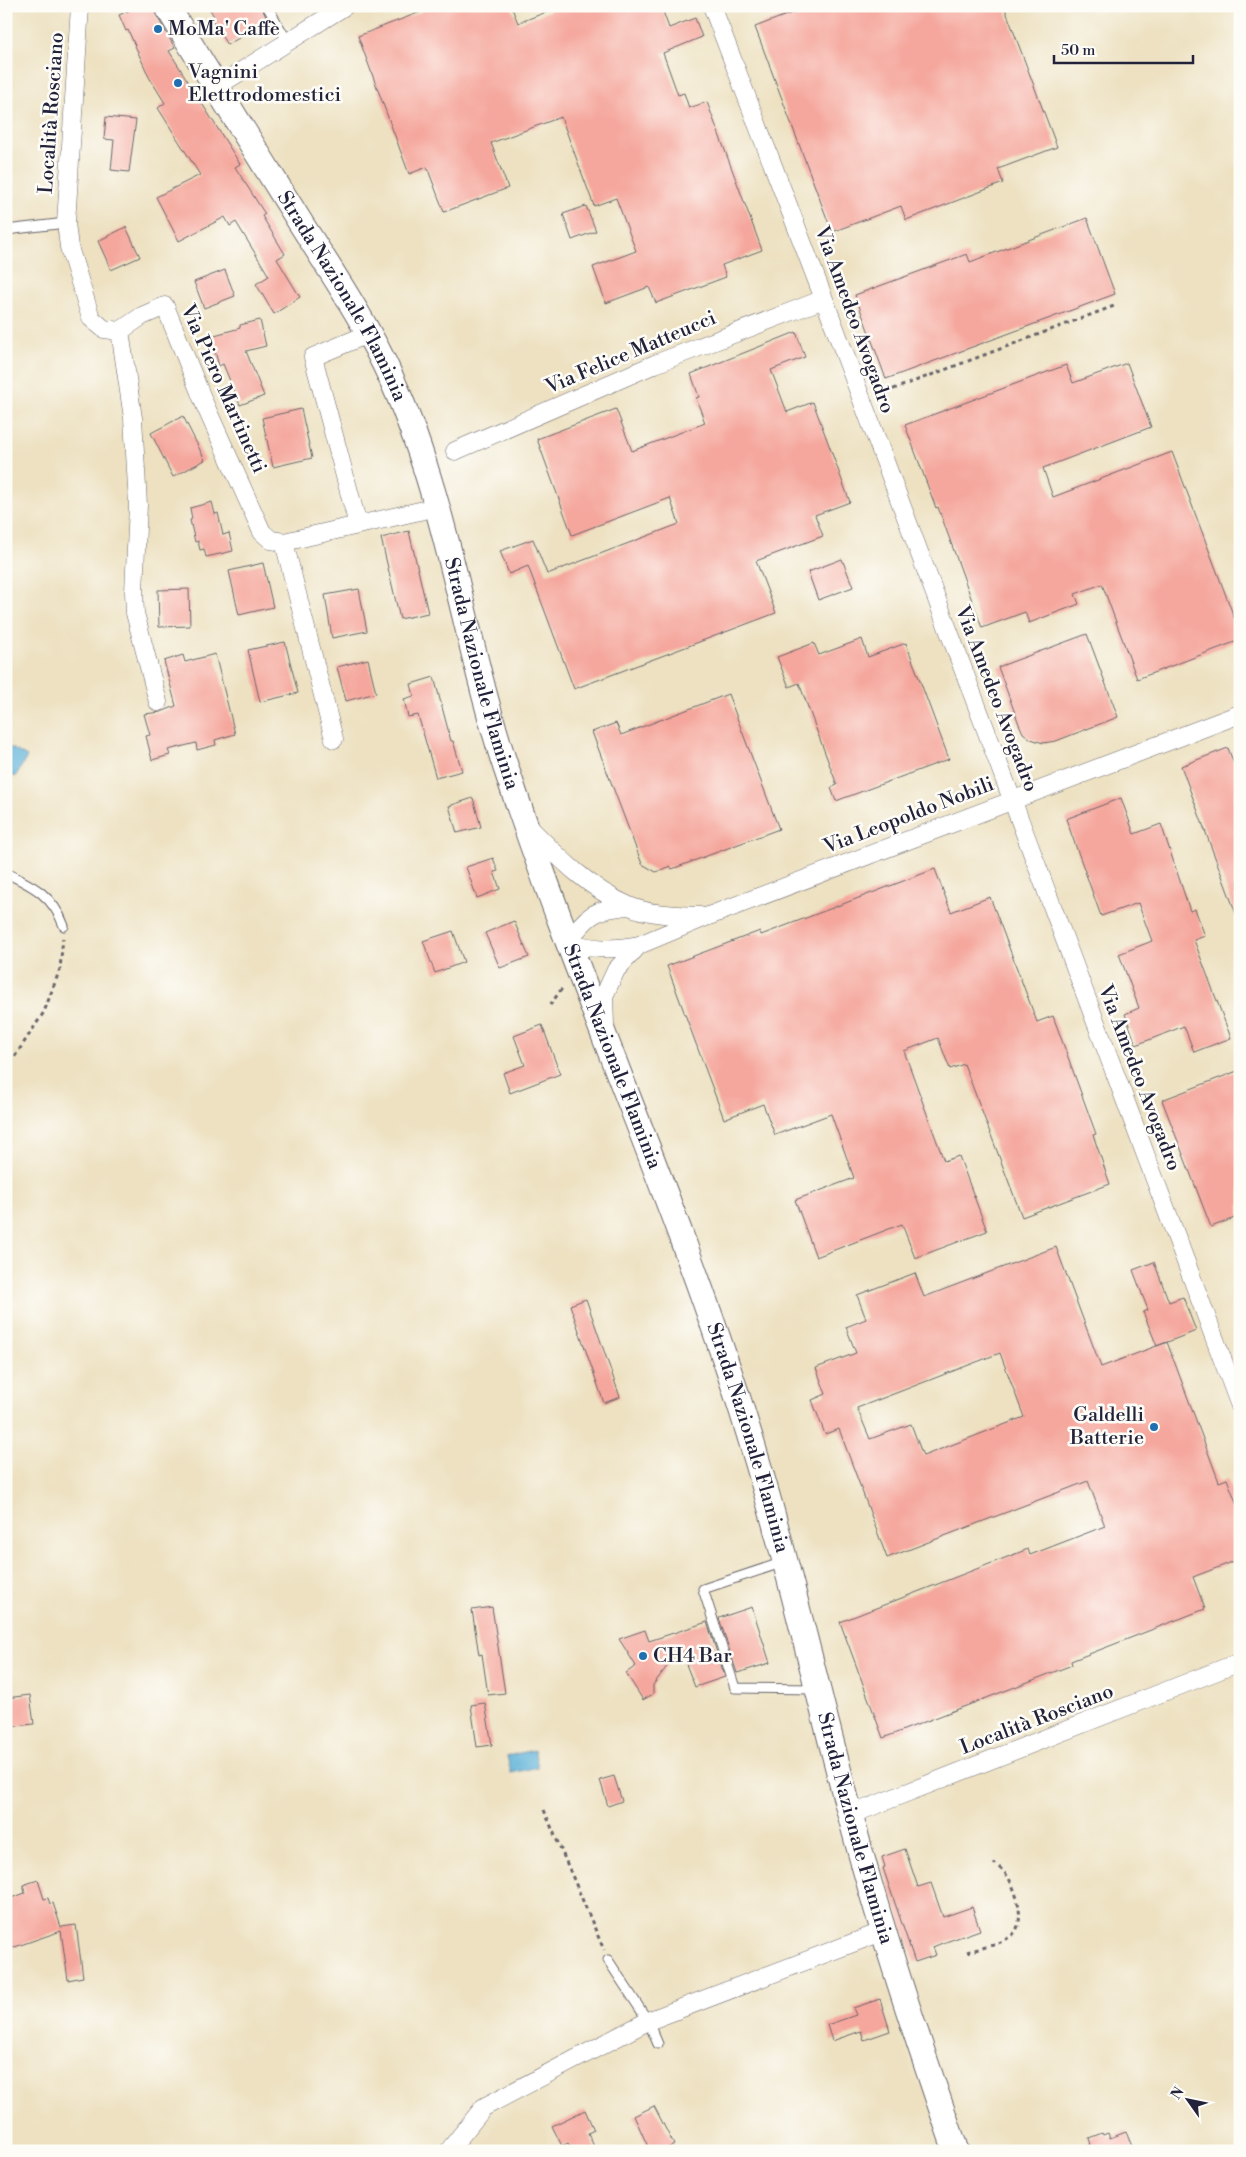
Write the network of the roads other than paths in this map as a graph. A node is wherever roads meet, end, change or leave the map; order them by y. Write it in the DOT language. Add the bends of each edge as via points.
graph roads {
  1 [pos="80,6"];
  2 [pos="167,6"];
  3 [pos="267,6"];
  4 [pos="345,6"];
  5 [pos="712,6"];
  6 [pos="288,42"];
  7 [pos="216,87"];
  8 [pos="66,223"];
  9 [pos="6,230"];
  10 [pos="824,299"];
  11 [pos="120,331"];
  12 [pos="368,334"];
  13 [pos="455,451"];
  14 [pos="437,507"];
  15 [pos="358,525"];
  16 [pos="284,542"];
  17 [pos="158,702"];
  18 [pos="1240,714"];
  19 [pos="334,739"];
  20 [pos="1012,800"];
  21 [pos="524,821"];
  22 [pos="6,873"];
  23 [pos="629,906"];
  24 [pos="706,917"];
  25 [pos="64,926"];
  26 [pos="567,942"];
  27 [pos="639,946"];
  28 [pos="605,1038"];
  29 [pos="1240,1406"];
  30 [pos="784,1562"];
  31 [pos="1240,1662"];
  32 [pos="818,1689"];
  33 [pos="850,1815"];
  34 [pos="884,1931"];
  35 [pos="608,1960"];
  36 [pos="648,2021"];
  37 [pos="658,2044"];
  38 [pos="451,2151"];
  39 [pos="956,2151"];
  1 -- 8 [label="street, Località Rosciano"];
  2 -- 7 [label="main road, Strada Nazionale Flaminia"];
  3 -- 6 [label="lane"];
  4 -- 6 [label="street"];
  5 -- 10 [label="street, Via Amedeo Avogadro"];
  6 -- 7 [label="street"];
  7 -- 12 [label="main road, Strada Nazionale Flaminia"];
  8 -- 9 [label="lane, Località Rosciano"];
  8 -- 11 [label="street, Località Rosciano" via="69,247 91,318 104,329"];
  10 -- 13 [label="street, Via Felice Matteucci" via="655,364"];
  10 -- 20 [label="street, Via Amedeo Avogadro"];
  11 -- 16 [label="street, Via Piero Martinetti" via="165,306 262,532 271,540"];
  11 -- 17 [label="street" via="133,418 138,505 135,613"];
  12 -- 14 [label="main road, Strada Nazionale Flaminia" via="392,378 419,446"];
  12 -- 15 [label="street" via="312,357"];
  14 -- 15 [label="street"];
  14 -- 21 [label="main road, Strada Nazionale Flaminia" via="487,710"];
  15 -- 16 [label="street"];
  16 -- 19 [label="street"];
  18 -- 20 [label="street, Via Leopoldo Nobili"];
  20 -- 24 [label="street, Via Leopoldo Nobili"];
  20 -- 29 [label="street, Via Amedeo Avogadro"];
  21 -- 23 [label="street, Via Leopoldo Nobili" via="555,854 592,885"];
  21 -- 26 [label="main road, Strada Nazionale Flaminia"];
  22 -- 25 [label="lane" via="42,893 58,910"];
  23 -- 24 [label="street, Via Leopoldo Nobili" via="666,914"];
  23 -- 26 [label="street, Via Leopoldo Nobili" via="604,908 583,921"];
  24 -- 27 [label="street, Via Leopoldo Nobili"];
  26 -- 27 [label="street, Via Leopoldo Nobili" via="614,950"];
  26 -- 28 [label="main road, Strada Nazionale Flaminia"];
  27 -- 28 [label="street, Via Leopoldo Nobili" via="616,970 604,996"];
  28 -- 30 [label="main road, Strada Nazionale Flaminia" via="665,1190 738,1401"];
  30 -- 32 [label="main road, Strada Nazionale Flaminia"];
  30 -- 32 [label="lane" via="703,1589 735,1688"];
  31 -- 33 [label="street, Località Rosciano"];
  32 -- 33 [label="main road, Strada Nazionale Flaminia"];
  33 -- 34 [label="main road, Strada Nazionale Flaminia"];
  34 -- 36 [label="street"];
  34 -- 39 [label="main road, Strada Nazionale Flaminia"];
  35 -- 36 [label="lane"];
  36 -- 37 [label="lane"];
  36 -- 38 [label="street" via="484,2108"];
}
